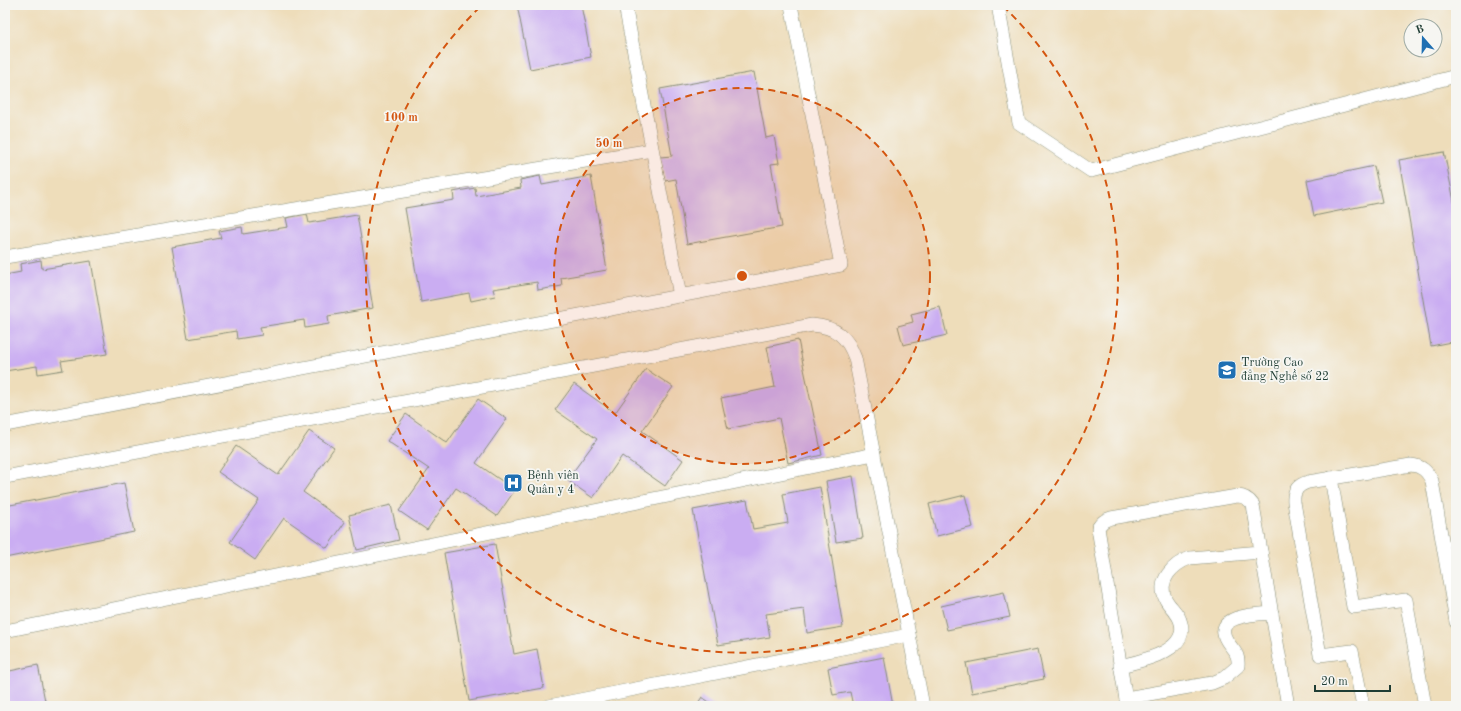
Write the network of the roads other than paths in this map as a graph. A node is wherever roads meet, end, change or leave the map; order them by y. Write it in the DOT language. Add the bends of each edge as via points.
graph roads {
  1 [pos="625,5"];
  2 [pos="791,5"];
  3 [pos="998,5"];
  4 [pos="1456,76"];
  5 [pos="652,150"];
  6 [pos="5,257"];
  7 [pos="680,296"];
  8 [pos="5,425"];
  9 [pos="874,454"];
  10 [pos="5,477"];
  11 [pos="1331,478"];
  12 [pos="1261,552"];
  13 [pos="1272,613"];
  14 [pos="1456,622"];
  15 [pos="5,631"];
  16 [pos="909,635"];
  17 [pos="1120,666"];
  18 [pos="1127,702"];
  19 [pos="549,706"];
  20 [pos="923,706"];
  21 [pos="1288,706"];
  22 [pos="1363,706"];
  23 [pos="1425,706"];
  1 -- 5 [label="lane"];
  2 -- 7 [label="lane" via="841,265"];
  3 -- 4 [label="lane" via="1019,124 1091,171"];
  5 -- 6 [label="lane"];
  5 -- 7 [label="lane"];
  7 -- 8 [label="lane"];
  9 -- 10 [label="lane" via="852,349 847,341 833,330 812,325"];
  9 -- 15 [label="lane"];
  9 -- 16 [label="lane"];
  11 -- 14 [label="lane" via="1411,466 1423,469 1428,474 1432,481"];
  11 -- 22 [label="lane" via="1303,483 1295,490 1294,502 1320,655 1352,651"];
  11 -- 23 [label="lane" via="1353,607 1406,600"];
  12 -- 13 [label="lane"];
  12 -- 17 [label="lane" via="1190,558 1174,566 1165,578 1163,592 1180,620 1181,637 1175,645 1164,652"];
  12 -- 17 [label="lane" via="1253,505 1242,496 1111,518 1102,523 1098,528 1098,535"];
  13 -- 18 [label="lane" via="1239,616 1228,623 1224,631 1225,637 1236,653 1238,666 1224,678"];
  13 -- 21 [label="lane"];
  16 -- 19 [label="lane"];
  16 -- 20 [label="lane"];
  17 -- 18 [label="lane"];
}
